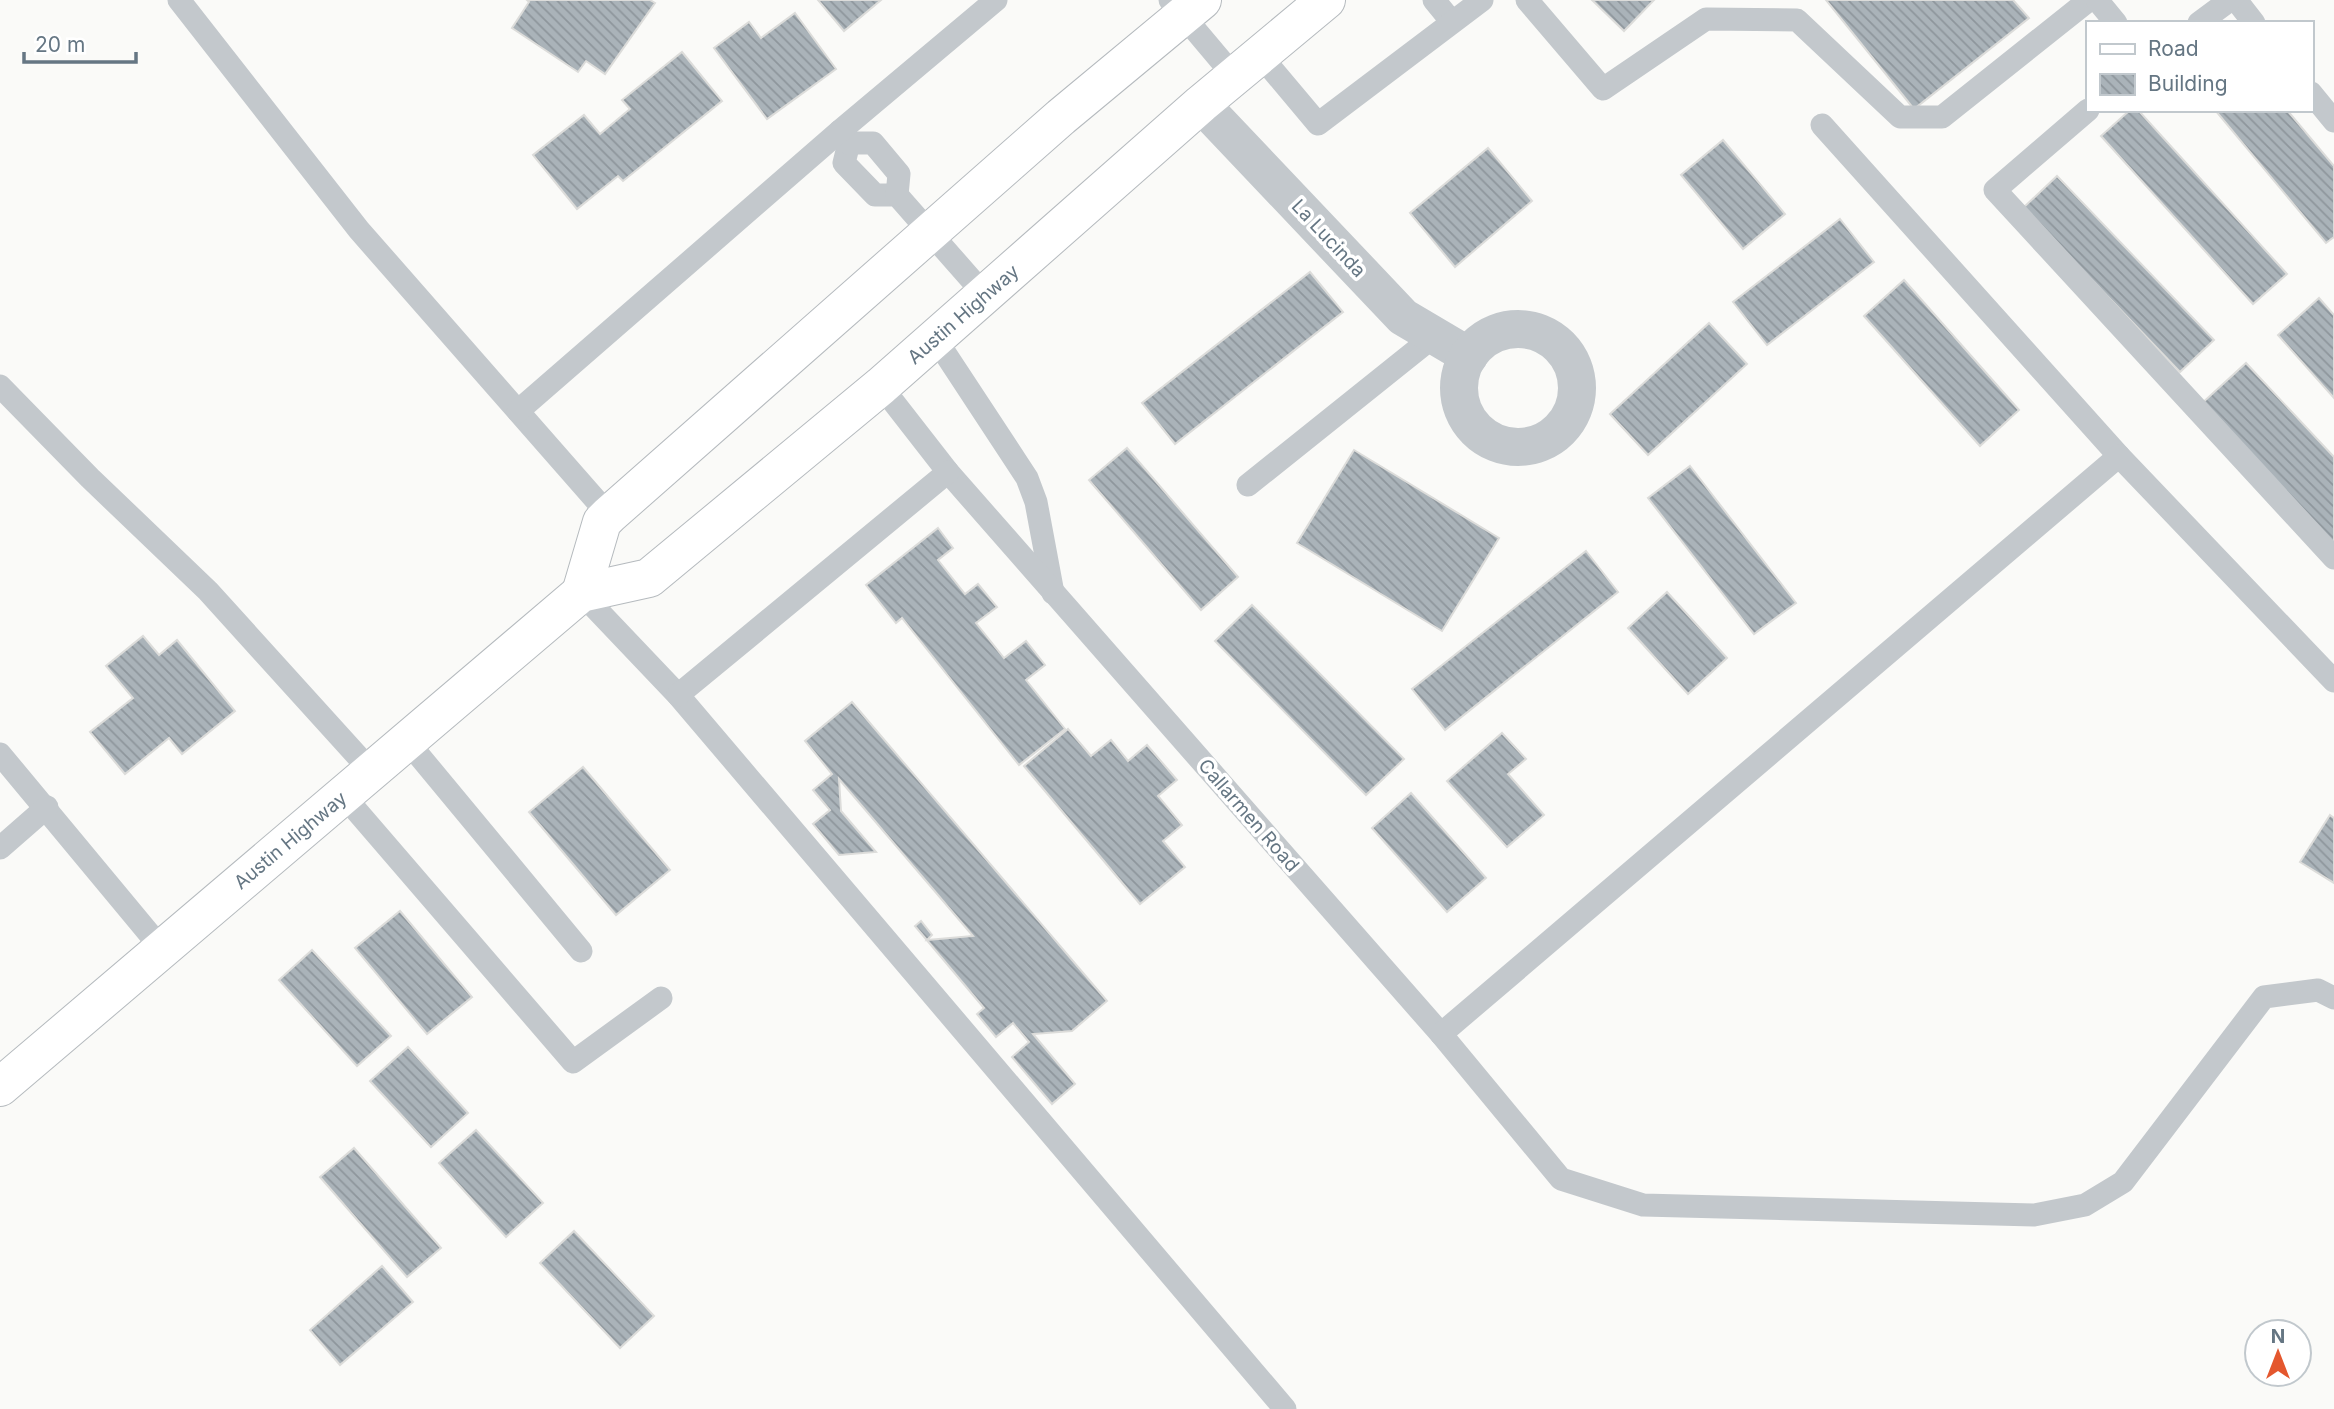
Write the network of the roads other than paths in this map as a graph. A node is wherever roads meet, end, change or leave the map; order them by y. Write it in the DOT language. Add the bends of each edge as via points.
graph roads {
  1 [pos="179,0"];
  2 [pos="996,0"];
  3 [pos="1326,0"];
  4 [pos="1434,0"];
  5 [pos="1482,0"];
  6 [pos="1527,0"];
  7 [pos="2089,0"];
  8 [pos="2097,0"];
  9 [pos="2230,0"];
  10 [pos="2236,0"];
  11 [pos="1185,5"];
  12 [pos="2114,21"];
  13 [pos="2202,21"];
  14 [pos="2252,21"];
  15 [pos="1452,22"];
  16 [pos="1247,65"];
  17 [pos="2313,95"];
  18 [pos="1201,104"];
  19 [pos="2086,112"];
  20 [pos="2334,121"];
  21 [pos="1822,125"];
  22 [pos="844,137"];
  23 [pos="897,195"];
  24 [pos="931,232"];
  25 [pos="984,295"];
  26 [pos="1433,337"];
  27 [pos="935,338"];
  28 [pos="1469,356"];
  29 [pos="0,386"];
  30 [pos="881,386"];
  31 [pos="518,411"];
  32 [pos="2119,456"];
  33 [pos="948,472"];
  34 [pos="1248,485"];
  35 [pos="609,516"];
  36 [pos="2334,558"];
  37 [pos="581,593"];
  38 [pos="1053,593"];
  39 [pos="2334,681"];
  40 [pos="678,695"];
  41 [pos="407,741"];
  42 [pos="0,754"];
  43 [pos="371,771"];
  44 [pos="343,795"];
  45 [pos="47,807"];
  46 [pos="0,848"];
  47 [pos="162,950"];
  48 [pos="581,951"];
  49 [pos="661,998"];
  50 [pos="2334,998"];
  51 [pos="1441,1034"];
  52 [pos="0,1087"];
  53 [pos="1285,1409"];
  1 -- 31 [label="lane" via="359,230"];
  2 -- 22 [label="lane"];
  3 -- 16 [label="main road, Austin Highway"];
  4 -- 15 [label="lane"];
  5 -- 15 [label="lane"];
  6 -- 7 [label="lane" via="1603,89 1706,19 1797,20 1900,117 1942,117"];
  8 -- 12 [label="lane"];
  9 -- 13 [label="lane"];
  10 -- 14 [label="lane"];
  11 -- 16 [label="lane"];
  11 -- 24 [label="main road"];
  15 -- 16 [label="lane" via="1318,124"];
  16 -- 18 [label="main road, Austin Highway"];
  17 -- 20 [label="lane"];
  18 -- 25 [label="main road, Austin Highway"];
  18 -- 26 [label="street, La Lucinda" via="1402,317"];
  19 -- 36 [label="lane" via="1995,190"];
  21 -- 32 [label="lane"];
  22 -- 23 [label="lane" via="873,143 899,174"];
  22 -- 23 [label="lane" via="844,163 874,195"];
  22 -- 31 [label="lane"];
  23 -- 24 [label="lane"];
  24 -- 25 [label="lane"];
  24 -- 35 [label="main road"];
  25 -- 27 [label="main road, Austin Highway"];
  26 -- 28 [label="street, La Lucinda"];
  26 -- 34 [label="lane"];
  27 -- 30 [label="main road, Austin Highway"];
  27 -- 38 [label="lane" via="1027,478"];
  29 -- 43 [label="lane" via="208,591"];
  30 -- 33 [label="lane, Callarmen Road"];
  30 -- 37 [label="main road, Austin Highway" via="649,578"];
  31 -- 35 [label="lane"];
  32 -- 39 [label="lane"];
  32 -- 51 [label="lane"];
  33 -- 38 [label="lane, Callarmen Road"];
  33 -- 40 [label="lane"];
  35 -- 37 [label="main road" via="602,522"];
  37 -- 40 [label="lane"];
  37 -- 41 [label="main road, Austin Highway"];
  38 -- 51 [label="lane, Callarmen Road"];
  40 -- 53 [label="lane"];
  41 -- 43 [label="main road, Austin Highway"];
  41 -- 48 [label="lane"];
  42 -- 45 [label="lane"];
  43 -- 44 [label="main road, Austin Highway"];
  44 -- 47 [label="main road, Austin Highway"];
  44 -- 49 [label="lane" via="573,1062"];
  45 -- 46 [label="lane"];
  45 -- 47 [label="lane"];
  47 -- 52 [label="main road, Austin Highway"];
  50 -- 51 [label="lane, Callarmen Road" via="2318,990 2264,996 2123,1182 2085,1205 2035,1215 1643,1205 1561,1178"];
}
